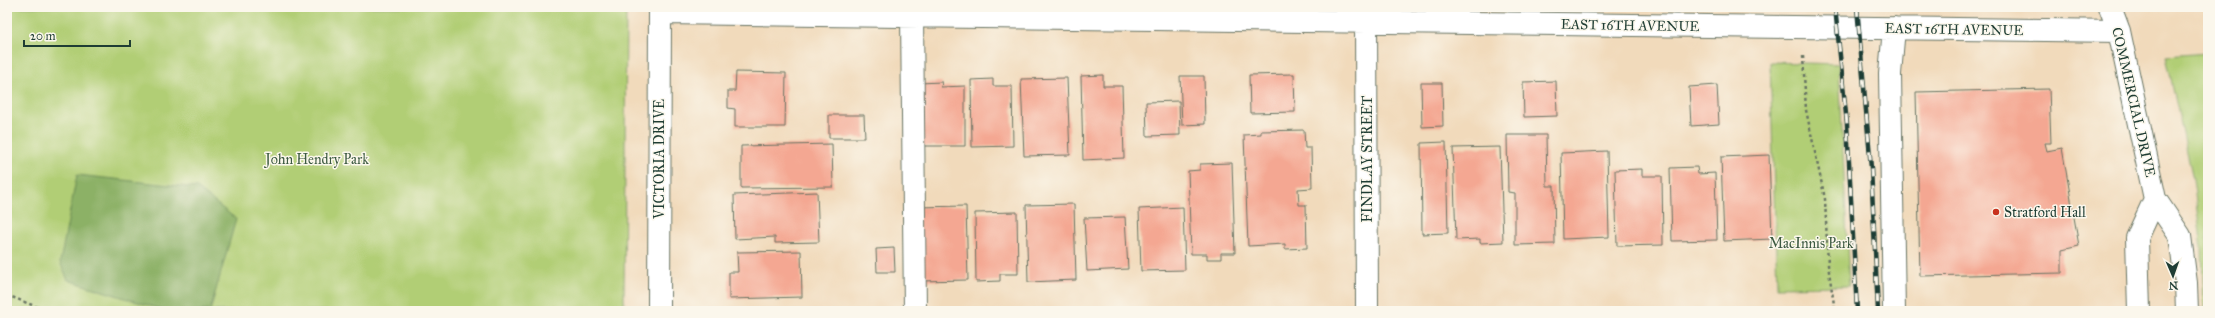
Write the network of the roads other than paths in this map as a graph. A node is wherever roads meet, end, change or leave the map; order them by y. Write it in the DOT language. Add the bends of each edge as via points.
graph roads {
  1 [pos="2110,7"];
  2 [pos="660,10"];
  3 [pos="1366,14"];
  4 [pos="912,15"];
  5 [pos="1613,16"];
  6 [pos="1894,28"];
  7 [pos="2119,31"];
  8 [pos="2155,199"];
  9 [pos="659,311"];
  10 [pos="915,311"];
  11 [pos="1367,311"];
  12 [pos="1894,311"];
  13 [pos="2139,311"];
  14 [pos="2186,311"];
  1 -- 7 [label="street, COMMERCIAL DRIVE"];
  2 -- 4 [label="street, EAST 16TH AVENUE"];
  2 -- 9 [label="street, VICTORIA DRIVE"];
  3 -- 4 [label="street, EAST 16TH AVENUE"];
  3 -- 5 [label="street, EAST 16TH AVENUE"];
  3 -- 11 [label="street, FINDLAY STREET"];
  4 -- 10 [label="street"];
  5 -- 6 [label="street, EAST 16TH AVENUE" via="1802,27"];
  6 -- 7 [label="street, EAST 16TH AVENUE"];
  6 -- 12 [label="street" via="1890,74"];
  7 -- 8 [label="street, COMMERCIAL DRIVE"];
  8 -- 13 [label="street" via="2137,238"];
  8 -- 14 [label="street, COMMERCIAL DRIVE" via="2180,236 2186,283"];
}
